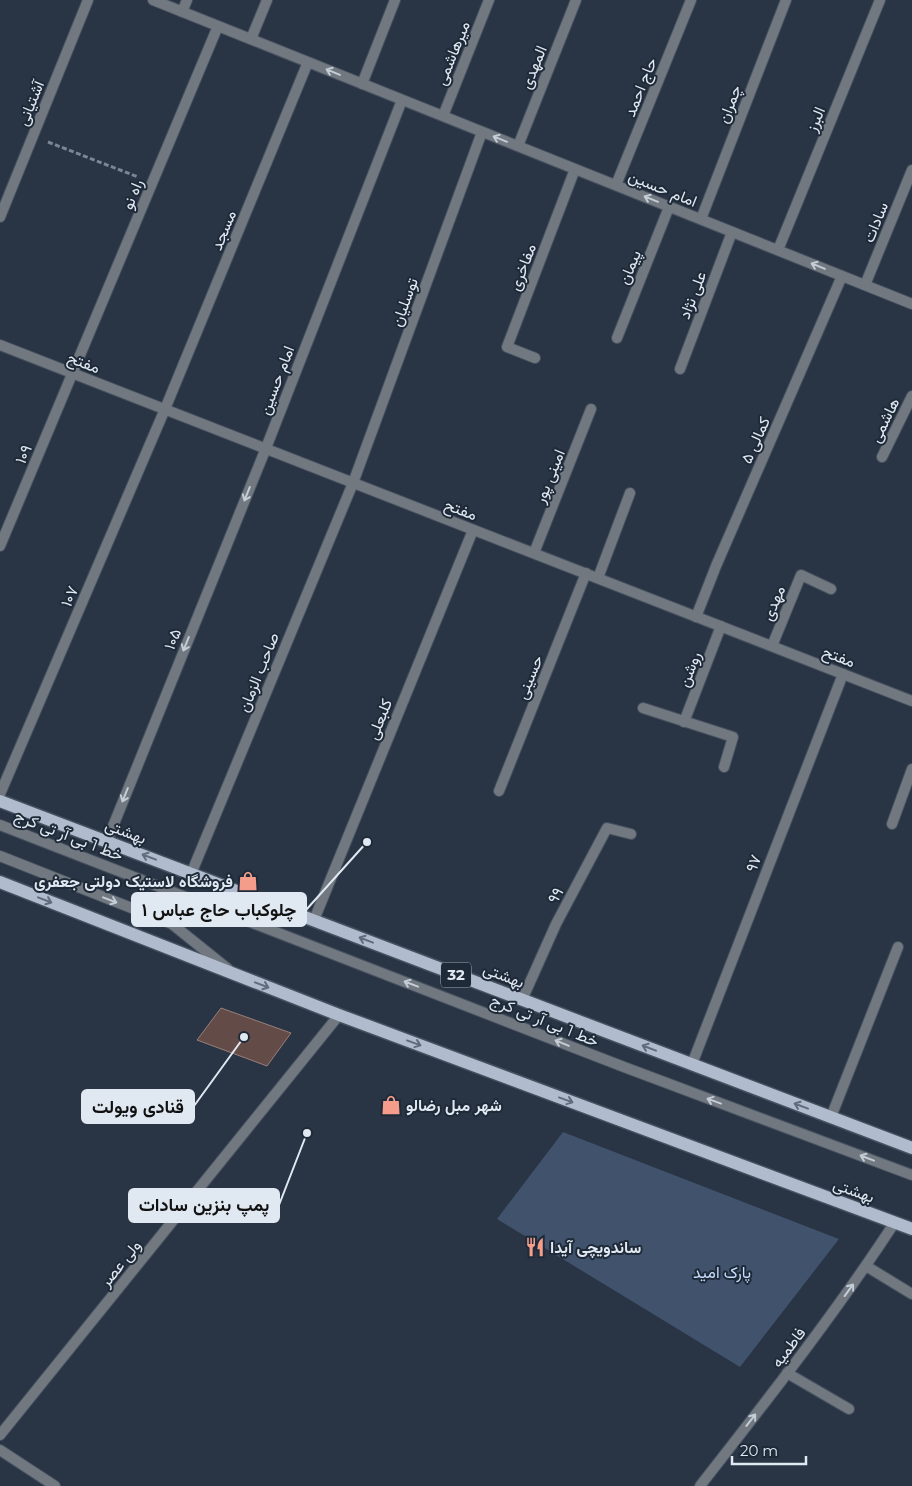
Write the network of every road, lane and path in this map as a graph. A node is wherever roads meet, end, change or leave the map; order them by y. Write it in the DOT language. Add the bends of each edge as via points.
graph roads {
  1 [pos="88,0"];
  2 [pos="153,0"];
  3 [pos="187,0"];
  4 [pos="267,0"];
  5 [pos="396,0"];
  6 [pos="489,0"];
  7 [pos="576,0"];
  8 [pos="691,0"];
  9 [pos="786,0"];
  10 [pos="880,0"];
  11 [pos="182,12"];
  12 [pos="218,26"];
  13 [pos="251,39"];
  14 [pos="308,62"];
  15 [pos="362,84"];
  16 [pos="402,100"];
  17 [pos="443,116"];
  18 [pos="482,132"];
  19 [pos="33,136"];
  20 [pos="518,146"];
  21 [pos="575,169"];
  22 [pos="912,170"];
  23 [pos="153,183"];
  24 [pos="616,185"];
  25 [pos="669,207"];
  26 [pos="0,217"];
  27 [pos="701,219"];
  28 [pos="732,232"];
  29 [pos="778,250"];
  30 [pos="842,276"];
  31 [pos="865,285"];
  32 [pos="912,304"];
  33 [pos="617,338"];
  34 [pos="0,345"];
  35 [pos="535,358"];
  36 [pos="680,369"];
  37 [pos="73,374"];
  38 [pos="912,396"];
  39 [pos="165,409"];
  40 [pos="591,409"];
  41 [pos="266,448"];
  42 [pos="882,457"];
  43 [pos="353,482"];
  44 [pos="630,493"];
  45 [pos="473,530"];
  46 [pos="0,546"];
  47 [pos="534,553"];
  48 [pos="586,573"];
  49 [pos="598,578"];
  50 [pos="831,589"];
  51 [pos="696,617"];
  52 [pos="721,626"];
  53 [pos="772,646"];
  54 [pos="843,674"];
  55 [pos="912,700"];
  56 [pos="643,708"];
  57 [pos="684,722"];
  58 [pos="724,767"];
  59 [pos="912,769"];
  60 [pos="500,791"];
  61 [pos="0,794"];
  62 [pos="0,801"];
  63 [pos="892,824"];
  64 [pos="0,825"];
  65 [pos="631,834"];
  66 [pos="107,841"];
  67 [pos="0,856"];
  68 [pos="191,874"];
  69 [pos="0,882"];
  70 [pos="314,920"];
  71 [pos="898,947"];
  72 [pos="236,975"];
  73 [pos="522,1000"];
  74 [pos="339,1015"];
  75 [pos="692,1064"];
  76 [pos="830,1117"];
  77 [pos="912,1148"];
  78 [pos="912,1175"];
  79 [pos="895,1222"];
  80 [pos="912,1229"];
  81 [pos="866,1266"];
  82 [pos="912,1294"];
  83 [pos="787,1374"];
  84 [pos="849,1409"];
  85 [pos="0,1435"];
  86 [pos="0,1450"];
  87 [pos="55,1486"];
  88 [pos="700,1486"];
  1 -- 19 [label="street, آشتیانی"];
  2 -- 11 [label="street, امام حسین"];
  3 -- 11 [label="street"];
  4 -- 13 [label="street"];
  5 -- 15 [label="street"];
  6 -- 17 [label="street, میرهاشمی"];
  7 -- 20 [label="street, المهدی"];
  8 -- 24 [label="street, حاج احمد"];
  9 -- 27 [label="street, چمران"];
  10 -- 29 [label="street, البرز"];
  11 -- 12 [label="street, امام حسین"];
  12 -- 13 [label="street, امام حسین"];
  12 -- 23 [label="street, راه نو"];
  13 -- 14 [label="street, امام حسین"];
  15 -- 14 [label="street, امام حسین, one-way"];
  14 -- 39 [label="street, مسجد"];
  15 -- 16 [label="street, امام حسین"];
  16 -- 17 [label="street, امام حسین"];
  16 -- 41 [label="street, امام حسین"];
  17 -- 18 [label="street, امام حسین"];
  20 -- 18 [label="street, امام حسین, one-way"];
  18 -- 43 [label="street, توسلیان"];
  19 -- 23 [label="path"];
  19 -- 26 [label="street, آشتیانی"];
  20 -- 21 [label="street, امام حسین"];
  21 -- 24 [label="street, امام حسین"];
  21 -- 35 [label="street, مفاخری" via="507,347"];
  22 -- 31 [label="street, سادات"];
  23 -- 37 [label="street, راه نو"];
  25 -- 24 [label="street, امام حسین, one-way"];
  25 -- 27 [label="street, امام حسین"];
  25 -- 33 [label="street, پیمان"];
  27 -- 28 [label="street, امام حسین"];
  28 -- 29 [label="street, امام حسین"];
  28 -- 36 [label="street, علی نژاد"];
  30 -- 29 [label="street, امام حسین, one-way"];
  30 -- 31 [label="street, امام حسین"];
  30 -- 51 [label="street, ۵ کمالی"];
  31 -- 32 [label="street, امام حسین"];
  34 -- 37 [label="street, مفتح"];
  37 -- 39 [label="street, مفتح"];
  37 -- 46 [label="street, ۱۰۹"];
  38 -- 42 [label="street, هاشمی"];
  39 -- 41 [label="street, مفتح"];
  39 -- 61 [label="street, ۱۰۷"];
  40 -- 47 [label="street, امینی پور"];
  41 -- 43 [label="street, مفتح"];
  41 -- 66 [label="street, ۱۰۵, one-way"];
  43 -- 45 [label="street, مفتح"];
  43 -- 68 [label="street, صاحب الزمان"];
  44 -- 49 [label="street"];
  45 -- 47 [label="street, مفتح"];
  45 -- 70 [label="street, کلبعلی"];
  47 -- 48 [label="street, مفتح"];
  48 -- 49 [label="street, مفتح"];
  48 -- 60 [label="street, حسینی"];
  49 -- 51 [label="street, مفتح"];
  50 -- 53 [label="street, مهدی" via="801,575"];
  51 -- 52 [label="street, مفتح"];
  52 -- 53 [label="street, مفتح"];
  52 -- 57 [label="street, روشن"];
  53 -- 54 [label="street, مفتح"];
  54 -- 55 [label="street, مفتح"];
  54 -- 75 [label="street, ۹۷"];
  56 -- 57 [label="street"];
  57 -- 58 [label="street" via="733,737"];
  59 -- 63 [label="street"];
  62 -- 66 [label="main road, بهشتی / 32"];
  78 -- 64 [label="street, خط 1 بی آر تی کرج, one-way"];
  65 -- 73 [label="street, ۹۹" via="607,828 556,924"];
  68 -- 66 [label="main road, بهشتی / 32, one-way"];
  67 -- 72 [label="street, one-way" via="172,924"];
  68 -- 70 [label="main road, بهشتی / 32"];
  69 -- 72 [label="main road, بهشتی, one-way"];
  73 -- 70 [label="main road, بهشتی / 32, one-way"];
  71 -- 76 [label="street"];
  72 -- 74 [label="main road, بهشتی, one-way"];
  75 -- 73 [label="main road, بهشتی / 32, one-way"];
  74 -- 79 [label="main road, بهشتی, one-way"];
  74 -- 85 [label="street, ولی عصر"];
  76 -- 75 [label="main road, بهشتی / 32, one-way"];
  76 -- 77 [label="main road, بهشتی / 32"];
  79 -- 80 [label="main road, بهشتی"];
  79 -- 81 [label="street, فاطمیه"];
  81 -- 82 [label="street"];
  83 -- 81 [label="street, فاطمیه, one-way"];
  83 -- 84 [label="street"];
  88 -- 83 [label="street, فاطمیه, one-way"];
  86 -- 87 [label="street"];
}
